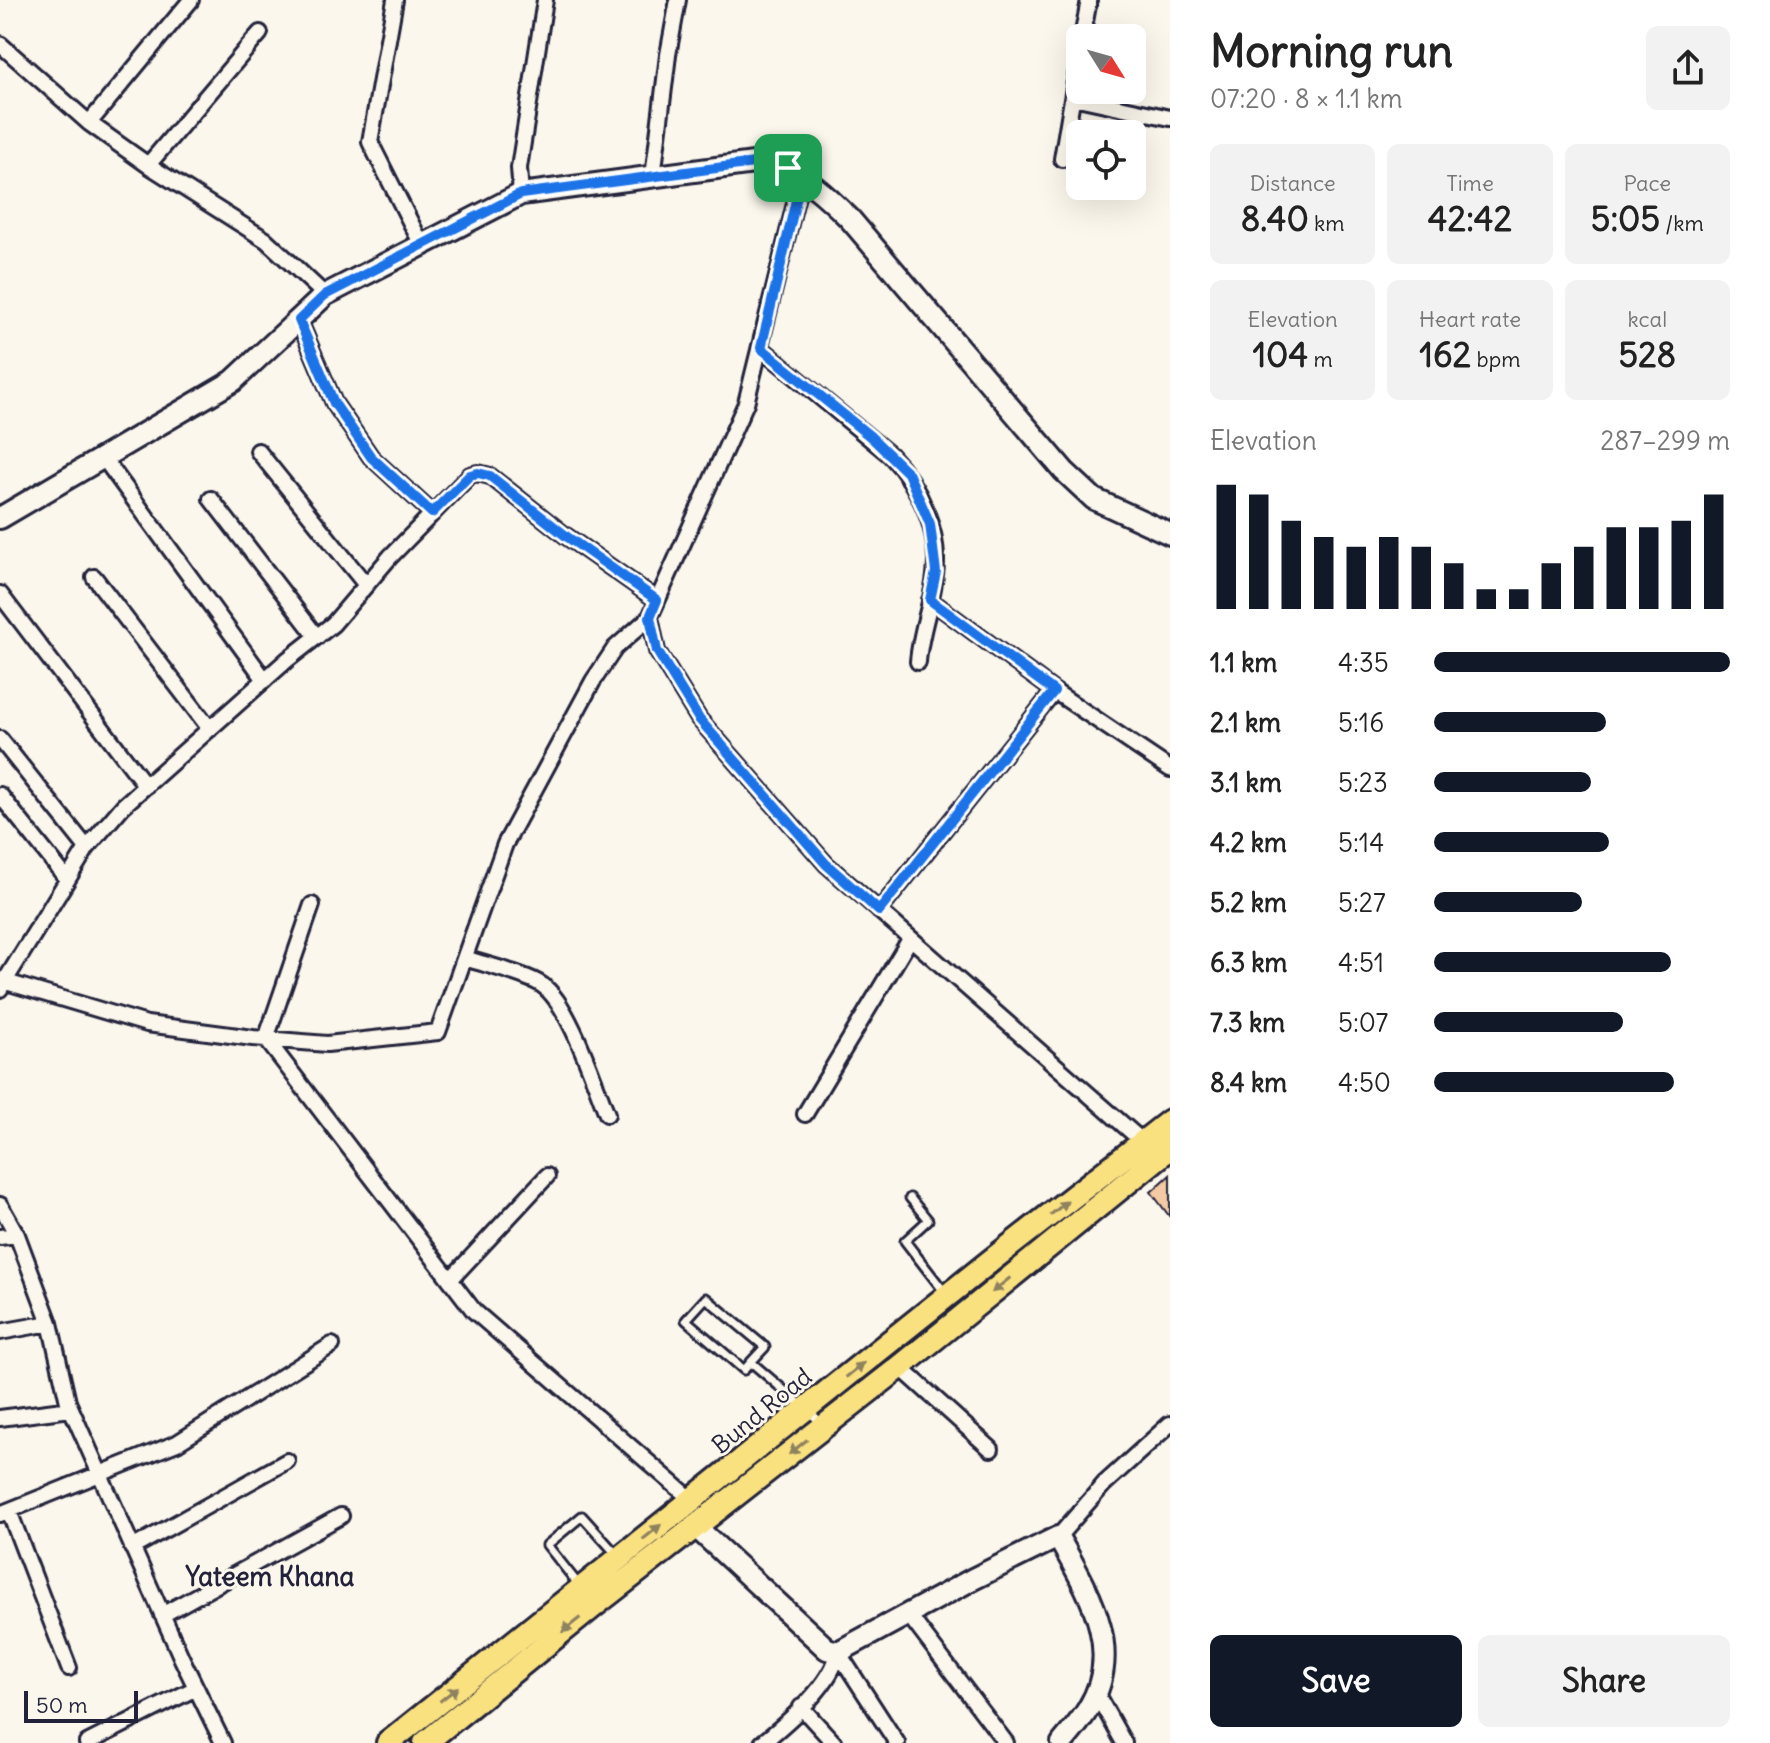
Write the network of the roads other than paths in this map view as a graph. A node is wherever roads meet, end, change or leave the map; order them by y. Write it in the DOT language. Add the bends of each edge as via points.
graph roads {
  1 [pos="191,0"];
  2 [pos="395,0"];
  3 [pos="545,0"];
  4 [pos="678,0"];
  5 [pos="1089,0"];
  6 [pos="1085,24"];
  7 [pos="260,33"];
  8 [pos="0,44"];
  9 [pos="1072,104"];
  10 [pos="1105,104"];
  11 [pos="1170,118"];
  12 [pos="89,123"];
  13 [pos="1062,159"];
  14 [pos="148,165"];
  15 [pos="802,175"];
  16 [pos="653,177"];
  17 [pos="521,194"];
  18 [pos="422,245"];
  19 [pos="325,295"];
  20 [pos="299,320"];
  21 [pos="761,348"];
  22 [pos="258,451"];
  23 [pos="103,457"];
  24 [pos="211,499"];
  25 [pos="432,513"];
  26 [pos="0,518"];
  27 [pos="1170,534"];
  28 [pos="94,577"];
  29 [pos="366,585"];
  30 [pos="0,594"];
  31 [pos="657,600"];
  32 [pos="930,600"];
  33 [pos="650,617"];
  34 [pos="317,637"];
  35 [pos="918,662"];
  36 [pos="265,680"];
  37 [pos="1054,691"];
  38 [pos="210,729"];
  39 [pos="0,739"];
  40 [pos="1170,769"];
  41 [pos="146,786"];
  42 [pos="0,795"];
  43 [pos="87,848"];
  44 [pos="67,879"];
  45 [pos="312,905"];
  46 [pos="879,911"];
  47 [pos="910,939"];
  48 [pos="465,958"];
  49 [pos="3,985"];
  50 [pos="266,1039"];
  51 [pos="607,1114"];
  52 [pos="805,1114"];
  53 [pos="1170,1121"];
  54 [pos="1143,1142"];
  55 [pos="1170,1148"];
  56 [pos="547,1176"];
  57 [pos="910,1198"];
  58 [pos="0,1205"];
  59 [pos="17,1235"];
  60 [pos="0,1237"];
  61 [pos="450,1280"];
  62 [pos="947,1296"];
  63 [pos="50,1323"];
  64 [pos="0,1332"];
  65 [pos="332,1345"];
  66 [pos="751,1362"];
  67 [pos="900,1367"];
  68 [pos="71,1409"];
  69 [pos="806,1409"];
  70 [pos="0,1418"];
  71 [pos="1170,1424"];
  72 [pos="825,1425"];
  73 [pos="991,1449"];
  74 [pos="287,1461"];
  75 [pos="99,1474"];
  76 [pos="692,1500"];
  77 [pos="4,1512"];
  78 [pos="341,1516"];
  79 [pos="697,1528"];
  80 [pos="1058,1537"];
  81 [pos="132,1548"];
  82 [pos="620,1557"];
  83 [pos="588,1596"];
  84 [pos="908,1614"];
  85 [pos="162,1615"];
  86 [pos="838,1652"];
  87 [pos="69,1668"];
  88 [pos="196,1688"];
  89 [pos="1096,1693"];
  90 [pos="801,1707"];
  91 [pos="87,1743"];
  92 [pos="223,1743"];
  93 [pos="388,1743"];
  94 [pos="425,1743"];
  95 [pos="762,1743"];
  96 [pos="834,1743"];
  97 [pos="897,1743"];
  98 [pos="1006,1743"];
  99 [pos="1062,1743"];
  100 [pos="1124,1743"];
  1 -- 12 [label="street"];
  2 -- 18 [label="street" via="370,142"];
  3 -- 17 [label="street" via="519,168"];
  4 -- 16 [label="street"];
  5 -- 6 [label="street"];
  7 -- 14 [label="street"];
  8 -- 12 [label="street"];
  9 -- 13 [label="street"];
  10 -- 11 [label="street"];
  12 -- 14 [label="street"];
  14 -- 19 [label="street" via="266,240"];
  15 -- 16 [label="street" via="769,161"];
  15 -- 21 [label="street"];
  15 -- 27 [label="street" via="850,219 1064,471 1094,499"];
  16 -- 17 [label="street"];
  17 -- 18 [label="street"];
  18 -- 19 [label="street"];
  19 -- 20 [label="street"];
  20 -- 23 [label="street" via="233,381"];
  20 -- 25 [label="street" via="334,403 363,446"];
  21 -- 31 [label="street" via="746,403"];
  21 -- 32 [label="street" via="908,473 930,524 936,572"];
  22 -- 29 [label="street"];
  23 -- 26 [label="street"];
  23 -- 36 [label="street"];
  24 -- 34 [label="street"];
  25 -- 29 [label="street"];
  25 -- 31 [label="street" via="470,475 490,476"];
  28 -- 38 [label="street"];
  29 -- 34 [label="street"];
  30 -- 41 [label="street"];
  31 -- 33 [label="street"];
  32 -- 35 [label="street"];
  32 -- 37 [label="street"];
  33 -- 46 [label="street" via="657,651 699,719 826,864"];
  33 -- 48 [label="street" via="615,648 556,749 505,844"];
  34 -- 36 [label="street"];
  36 -- 38 [label="street"];
  37 -- 40 [label="street"];
  37 -- 46 [label="street"];
  38 -- 41 [label="street"];
  39 -- 43 [label="street"];
  41 -- 43 [label="street"];
  42 -- 44 [label="street"];
  43 -- 44 [label="street"];
  44 -- 49 [label="street"];
  45 -- 50 [label="street"];
  46 -- 47 [label="street"];
  47 -- 52 [label="street"];
  47 -- 54 [label="street"];
  48 -- 50 [label="street" via="438,1032 327,1044"];
  48 -- 51 [label="street" via="540,983 552,994"];
  49 -- 50 [label="street" via="147,1024"];
  50 -- 61 [label="street"];
  53 -- 54 [label="main road, Bund Road"];
  62 -- 54 [label="main road, Bund Road, one-way"];
  55 -- 67 [label="main road, Bund Road, one-way"];
  56 -- 61 [label="street"];
  57 -- 62 [label="lane" via="928,1220 905,1241"];
  58 -- 59 [label="street"];
  59 -- 60 [label="street"];
  59 -- 63 [label="street"];
  61 -- 76 [label="street" via="474,1311"];
  69 -- 62 [label="main road, Bund Road, one-way"];
  63 -- 64 [label="street"];
  63 -- 68 [label="street"];
  65 -- 75 [label="street" via="177,1443"];
  66 -- 66 [label="lane" via="744,1370 686,1320 706,1298 765,1347"];
  66 -- 69 [label="lane"];
  67 -- 72 [label="main road, Bund Road"];
  67 -- 73 [label="street"];
  68 -- 70 [label="street"];
  68 -- 75 [label="street"];
  69 -- 72 [label="lane"];
  69 -- 76 [label="main road, Bund Road"];
  71 -- 80 [label="street" via="1104,1484"];
  72 -- 79 [label="main road, Bund Road, one-way"];
  74 -- 81 [label="street"];
  75 -- 77 [label="street"];
  75 -- 81 [label="street"];
  82 -- 76 [label="main road, Bund Road, one-way"];
  77 -- 87 [label="street"];
  78 -- 85 [label="street"];
  79 -- 83 [label="main road, Bund Road"];
  79 -- 86 [label="street" via="827,1649"];
  80 -- 84 [label="street"];
  80 -- 89 [label="street" via="1093,1600 1104,1638"];
  81 -- 85 [label="street"];
  82 -- 83 [label="main road, Bund Road"];
  82 -- 83 [label="lane" via="582,1516 547,1545"];
  93 -- 83 [label="main road, Bund Road, one-way"];
  83 -- 94 [label="main road, Bund Road, one-way"];
  84 -- 86 [label="street"];
  84 -- 98 [label="street"];
  85 -- 88 [label="street"];
  86 -- 90 [label="street" via="836,1667"];
  86 -- 97 [label="street"];
  88 -- 91 [label="street"];
  88 -- 92 [label="street"];
  89 -- 99 [label="street"];
  89 -- 100 [label="street"];
  90 -- 95 [label="street"];
  90 -- 96 [label="street"];
}
